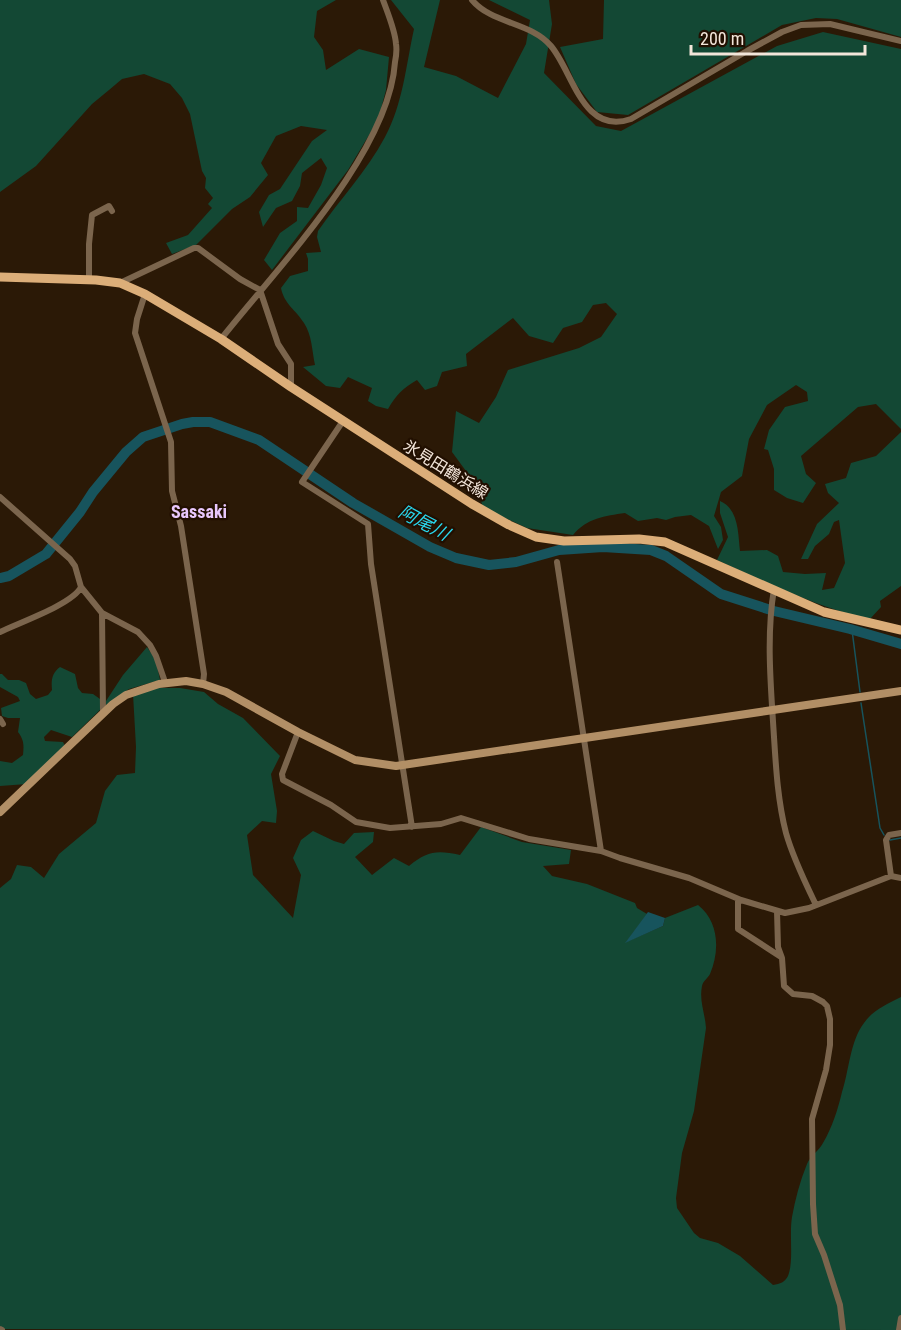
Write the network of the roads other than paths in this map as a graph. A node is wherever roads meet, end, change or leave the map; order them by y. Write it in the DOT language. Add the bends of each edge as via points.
graph roads {
  1 [pos="383,0"];
  2 [pos="472,0"];
  3 [pos="901,41"];
  4 [pos="112,211"];
  5 [pos="0,277"];
  6 [pos="89,279"];
  7 [pos="120,283"];
  8 [pos="260,290"];
  9 [pos="145,294"];
  10 [pos="221,339"];
  11 [pos="291,387"];
  12 [pos="343,421"];
  13 [pos="0,497"];
  14 [pos="557,562"];
  15 [pos="81,587"];
  16 [pos="773,594"];
  17 [pos="102,613"];
  18 [pos="901,630"];
  19 [pos="0,632"];
  20 [pos="165,682"];
  21 [pos="203,684"];
  22 [pos="901,691"];
  23 [pos="772,711"];
  24 [pos="103,712"];
  25 [pos="298,732"];
  26 [pos="584,739"];
  27 [pos="403,766"];
  28 [pos="0,812"];
  29 [pos="412,827"];
  30 [pos="901,833"];
  31 [pos="601,850"];
  32 [pos="891,876"];
  33 [pos="901,879"];
  34 [pos="738,899"];
  35 [pos="816,905"];
  36 [pos="777,911"];
  37 [pos="782,958"];
  38 [pos="901,1318"];
  39 [pos="843,1330"];
  40 [pos="899,1330"];
  1 -- 8 [label="street" via="397,45 394,82 381,120 325,208"];
  2 -- 3 [label="street" via="489,14 514,22 549,44 587,108 604,120 623,122 747,51 801,25 830,24"];
  4 -- 6 [label="street" via="109,206 92,215"];
  5 -- 6 [label="main road, 氷見田鶴浜線"];
  6 -- 7 [label="main road, 氷見田鶴浜線"];
  7 -- 8 [label="street" via="198,248"];
  7 -- 9 [label="main road, 氷見田鶴浜線"];
  8 -- 10 [label="street"];
  8 -- 11 [label="street" via="278,344 291,364"];
  9 -- 10 [label="main road, 氷見田鶴浜線"];
  9 -- 21 [label="street" via="135,333 171,442 172,491 187,561"];
  10 -- 11 [label="main road, 氷見田鶴浜線"];
  11 -- 12 [label="main road, 氷見田鶴浜線"];
  12 -- 16 [label="main road, 氷見田鶴浜線" via="472,504 536,537 665,542"];
  12 -- 27 [label="street" via="302,482 368,524"];
  13 -- 15 [label="street" via="65,554 75,566"];
  14 -- 26 [label="street"];
  15 -- 17 [label="street"];
  15 -- 19 [label="street" via="58,606"];
  16 -- 18 [label="main road, 氷見田鶴浜線" via="836,616"];
  16 -- 23 [label="street"];
  17 -- 20 [label="street" via="138,632 156,656"];
  17 -- 24 [label="street"];
  20 -- 21 [label="street"];
  20 -- 24 [label="street" via="126,695"];
  21 -- 25 [label="street" via="226,692"];
  22 -- 23 [label="street"];
  23 -- 26 [label="street"];
  23 -- 35 [label="street" via="778,790 786,832"];
  24 -- 28 [label="street"];
  25 -- 27 [label="street" via="355,760"];
  25 -- 29 [label="street" via="283,780 356,822 384,828"];
  26 -- 27 [label="street"];
  26 -- 31 [label="street"];
  27 -- 29 [label="street"];
  29 -- 31 [label="street" via="461,818 529,839"];
  30 -- 32 [label="street" via="889,835 886,840"];
  31 -- 34 [label="street" via="689,878"];
  32 -- 33 [label="street"];
  32 -- 35 [label="street"];
  34 -- 36 [label="street"];
  34 -- 37 [label="street" via="738,929"];
  35 -- 36 [label="street" via="800,911"];
  36 -- 37 [label="street"];
  37 -- 39 [label="street" via="784,986 793,994 823,1002 830,1019 826,1070 812,1119 813,1204 815,1234 840,1305"];
  38 -- 40 [label="street"];
}
